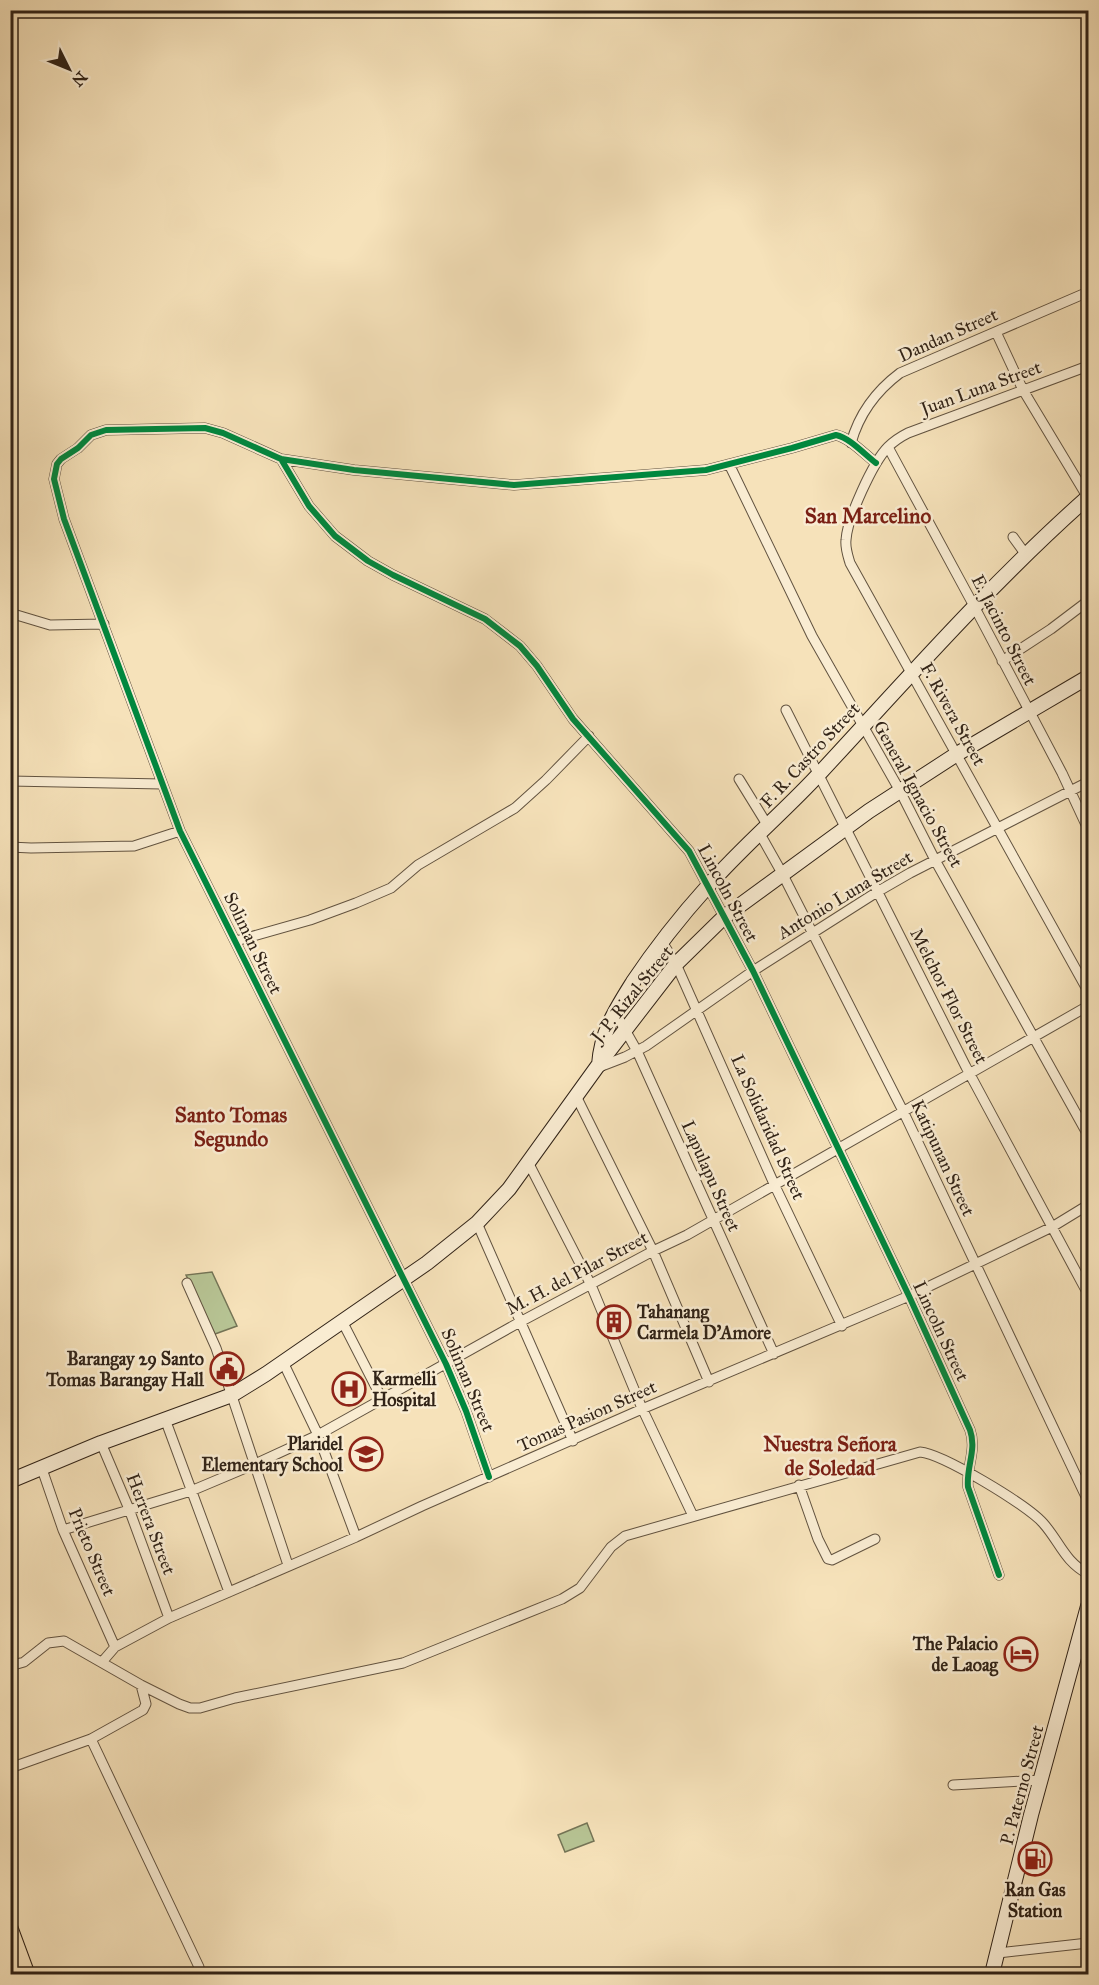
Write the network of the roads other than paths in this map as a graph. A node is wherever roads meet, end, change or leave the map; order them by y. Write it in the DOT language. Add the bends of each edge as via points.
graph roads {
  1 [pos="1089,292"];
  2 [pos="996,332"];
  3 [pos="1089,366"];
  4 [pos="1023,390"];
  5 [pos="851,443"];
  6 [pos="888,447"];
  7 [pos="281,459"];
  8 [pos="876,463"];
  9 [pos="729,464"];
  10 [pos="1088,498"];
  11 [pos="1012,537"];
  12 [pos="1026,555"];
  13 [pos="1089,601"];
  14 [pos="974,606"];
  15 [pos="11,610"];
  16 [pos="104,624"];
  17 [pos="1002,661"];
  18 [pos="911,672"];
  19 [pos="1089,677"];
  20 [pos="786,710"];
  21 [pos="1028,712"];
  22 [pos="862,726"];
  23 [pos="589,736"];
  24 [pos="957,754"];
  25 [pos="819,775"];
  26 [pos="739,779"];
  27 [pos="10,781"];
  28 [pos="1089,782"];
  29 [pos="162,784"];
  30 [pos="900,791"];
  31 [pos="1070,791"];
  32 [pos="845,828"];
  33 [pos="996,829"];
  34 [pos="1089,829"];
  35 [pos="764,830"];
  36 [pos="180,831"];
  37 [pos="10,847"];
  38 [pos="935,860"];
  39 [pos="782,873"];
  40 [pos="708,885"];
  41 [pos="877,892"];
  42 [pos="724,917"];
  43 [pos="812,933"];
  44 [pos="236,941"];
  45 [pos="662,942"];
  46 [pos="676,964"];
  47 [pos="753,971"];
  48 [pos="1089,991"];
  49 [pos="1089,1006"];
  50 [pos="696,1009"];
  51 [pos="615,1012"];
  52 [pos="626,1029"];
  53 [pos="1035,1038"];
  54 [pos="637,1051"];
  55 [pos="598,1066"];
  56 [pos="971,1075"];
  57 [pos="576,1096"];
  58 [pos="904,1113"];
  59 [pos="1089,1135"];
  60 [pos="838,1150"];
  61 [pos="529,1164"];
  62 [pos="776,1186"];
  63 [pos="1089,1205"];
  64 [pos="713,1220"];
  65 [pos="477,1223"];
  66 [pos="1052,1227"];
  67 [pos="653,1251"];
  68 [pos="975,1264"];
  69 [pos="404,1279"];
  70 [pos="187,1283"];
  71 [pos="591,1285"];
  72 [pos="1089,1294"];
  73 [pos="909,1296"];
  74 [pos="342,1321"];
  75 [pos="520,1322"];
  76 [pos="842,1326"];
  77 [pos="774,1354"];
  78 [pos="283,1362"];
  79 [pos="446,1364"];
  80 [pos="709,1382"];
  81 [pos="231,1395"];
  82 [pos="382,1399"];
  83 [pos="642,1409"];
  84 [pos="165,1419"];
  85 [pos="318,1435"];
  86 [pos="573,1441"];
  87 [pos="101,1443"];
  88 [pos="255,1464"];
  89 [pos="42,1469"];
  90 [pos="968,1474"];
  91 [pos="489,1477"];
  92 [pos="10,1481"];
  93 [pos="800,1485"];
  94 [pos="191,1491"];
  95 [pos="1089,1501"];
  96 [pos="129,1509"];
  97 [pos="693,1516"];
  98 [pos="63,1530"];
  99 [pos="356,1537"];
  100 [pos="875,1539"];
  101 [pos="288,1565"];
  102 [pos="1089,1574"];
  103 [pos="999,1575"];
  104 [pos="229,1592"];
  105 [pos="1089,1606"];
  106 [pos="169,1618"];
  107 [pos="115,1647"];
  108 [pos="102,1662"];
  109 [pos="10,1666"];
  110 [pos="141,1685"];
  111 [pos="91,1739"];
  112 [pos="10,1768"];
  113 [pos="1041,1780"];
  114 [pos="953,1785"];
  115 [pos="10,1928"];
  116 [pos="1089,1943"];
  117 [pos="998,1953"];
  118 [pos="10,1964"];
  119 [pos="199,1967"];
  120 [pos="15,1974"];
  121 [pos="27,1974"];
  122 [pos="992,1974"];
  1 -- 2 [label="street, Dandan Street"];
  2 -- 4 [label="street"];
  2 -- 5 [label="street, Dandan Street" via="900,373 864,411"];
  3 -- 4 [label="street, Juan Luna Street"];
  4 -- 6 [label="street, Juan Luna Street" via="908,433"];
  4 -- 10 [label="street"];
  5 -- 8 [label="street"];
  5 -- 9 [label="street" via="841,436 829,436"];
  6 -- 8 [label="street, F. Rivera Street"];
  6 -- 14 [label="street, E. Jacinto Street"];
  7 -- 9 [label="street" via="514,485 686,473"];
  7 -- 16 [label="street, Soliman Street" via="205,428 106,430 91,435 60,459 54,479 64,519"];
  7 -- 23 [label="street, Lincoln Street" via="309,506 335,536 393,576 485,619 513,639"];
  8 -- 18 [label="street, F. Rivera Street" via="850,520 845,541 850,563"];
  9 -- 22 [label="street, General Ignacio Street" via="812,636"];
  10 -- 12 [label="main road, F. R. Castro Street"];
  11 -- 12 [label="street"];
  12 -- 14 [label="main road, F. R. Castro Street"];
  13 -- 17 [label="street"];
  14 -- 17 [label="street, E. Jacinto Street"];
  14 -- 18 [label="main road, F. R. Castro Street"];
  15 -- 16 [label="street" via="50,625"];
  16 -- 29 [label="street, Soliman Street"];
  17 -- 21 [label="street, E. Jacinto Street"];
  18 -- 22 [label="main road, F. R. Castro Street"];
  18 -- 24 [label="street, F. Rivera Street"];
  19 -- 21 [label="main road, J. P. Rizal Street"];
  20 -- 25 [label="street, Melchor Flor Street"];
  21 -- 24 [label="main road, J. P. Rizal Street"];
  21 -- 31 [label="street, E. Jacinto Street"];
  22 -- 25 [label="main road, F. R. Castro Street"];
  22 -- 30 [label="street, General Ignacio Street"];
  23 -- 40 [label="street, Lincoln Street" via="689,851"];
  23 -- 44 [label="street" via="515,808 418,865 391,888 310,920"];
  24 -- 30 [label="main road, J. P. Rizal Street"];
  24 -- 33 [label="street, F. Rivera Street"];
  25 -- 32 [label="street, Melchor Flor Street"];
  25 -- 35 [label="main road, F. R. Castro Street"];
  26 -- 35 [label="street, Katipunan Street"];
  27 -- 29 [label="street"];
  28 -- 31 [label="street, Antonio Luna Street"];
  29 -- 36 [label="street, Soliman Street"];
  30 -- 32 [label="main road, J. P. Rizal Street"];
  30 -- 38 [label="street, General Ignacio Street"];
  31 -- 33 [label="street, Antonio Luna Street"];
  31 -- 34 [label="street, E. Jacinto Street"];
  32 -- 39 [label="main road, J. P. Rizal Street"];
  32 -- 41 [label="street, Melchor Flor Street"];
  33 -- 38 [label="street, Antonio Luna Street"];
  33 -- 48 [label="street, F. Rivera Street"];
  35 -- 39 [label="street, Katipunan Street"];
  35 -- 40 [label="main road, F. R. Castro Street"];
  36 -- 37 [label="street" via="134,846"];
  36 -- 44 [label="street, Soliman Street"];
  38 -- 41 [label="street, Antonio Luna Street"];
  38 -- 53 [label="street, General Ignacio Street"];
  39 -- 42 [label="main road, J. P. Rizal Street"];
  39 -- 43 [label="street, Katipunan Street"];
  40 -- 42 [label="street, Lincoln Street"];
  40 -- 45 [label="main road, F. R. Castro Street"];
  41 -- 43 [label="street, Antonio Luna Street"];
  41 -- 56 [label="street, Melchor Flor Street"];
  42 -- 46 [label="main road, J. P. Rizal Street"];
  42 -- 47 [label="street, Lincoln Street"];
  43 -- 47 [label="street, Antonio Luna Street"];
  43 -- 58 [label="street, Katipunan Street"];
  44 -- 69 [label="street, Soliman Street"];
  45 -- 46 [label="street, La Solidaridad Street"];
  45 -- 51 [label="main road, F. R. Castro Street"];
  46 -- 50 [label="street, La Solidaridad Street"];
  46 -- 52 [label="main road, J. P. Rizal Street"];
  47 -- 50 [label="street, Antonio Luna Street"];
  47 -- 60 [label="street, Lincoln Street"];
  49 -- 53 [label="street, M. H. del Pilar Street"];
  50 -- 54 [label="street, Antonio Luna Street"];
  50 -- 62 [label="street, La Solidaridad Street"];
  51 -- 52 [label="street, Lapulapu Street"];
  51 -- 55 [label="main road, F. R. Castro Street" via="601,1042"];
  52 -- 54 [label="street, Lapulapu Street"];
  52 -- 55 [label="main road, J. P. Rizal Street"];
  53 -- 56 [label="street, M. H. del Pilar Street"];
  53 -- 59 [label="street, General Ignacio Street"];
  54 -- 55 [label="street, Antonio Luna Street"];
  54 -- 64 [label="street, Lapulapu Street"];
  55 -- 57 [label="main road, J. P. Rizal Street"];
  56 -- 58 [label="street, M. H. del Pilar Street"];
  56 -- 66 [label="street, Melchor Flor Street"];
  57 -- 61 [label="main road, J. P. Rizal Street"];
  57 -- 67 [label="street"];
  58 -- 60 [label="street, M. H. del Pilar Street"];
  58 -- 68 [label="street, Katipunan Street"];
  60 -- 62 [label="street, M. H. del Pilar Street"];
  60 -- 73 [label="street, Lincoln Street"];
  61 -- 65 [label="main road, J. P. Rizal Street"];
  61 -- 71 [label="street"];
  62 -- 64 [label="street, M. H. del Pilar Street"];
  62 -- 76 [label="street, La Solidaridad Street"];
  63 -- 66 [label="street, Tomas Pasion Street"];
  64 -- 67 [label="street, M. H. del Pilar Street"];
  64 -- 77 [label="street, Lapulapu Street"];
  65 -- 69 [label="main road, J. P. Rizal Street"];
  65 -- 75 [label="street"];
  66 -- 68 [label="street, Tomas Pasion Street"];
  66 -- 72 [label="street, Melchor Flor Street"];
  67 -- 71 [label="street, M. H. del Pilar Street"];
  67 -- 80 [label="street"];
  68 -- 73 [label="street, Tomas Pasion Street"];
  68 -- 95 [label="street, Katipunan Street"];
  69 -- 74 [label="main road, J. P. Rizal Street"];
  69 -- 79 [label="street, Soliman Street"];
  70 -- 81 [label="street" via="216,1348"];
  71 -- 75 [label="street, M. H. del Pilar Street"];
  71 -- 83 [label="street"];
  73 -- 76 [label="street, Tomas Pasion Street"];
  73 -- 90 [label="street, Lincoln Street" via="972,1436"];
  74 -- 78 [label="main road, J. P. Rizal Street"];
  74 -- 82 [label="street"];
  75 -- 79 [label="street, M. H. del Pilar Street"];
  75 -- 86 [label="street"];
  76 -- 77 [label="street, Tomas Pasion Street"];
  77 -- 80 [label="street, Tomas Pasion Street"];
  78 -- 81 [label="main road, J. P. Rizal Street"];
  78 -- 85 [label="street"];
  79 -- 82 [label="street, M. H. del Pilar Street"];
  79 -- 91 [label="street, Soliman Street"];
  80 -- 83 [label="street, Tomas Pasion Street"];
  81 -- 84 [label="main road, J. P. Rizal Street"];
  81 -- 88 [label="street"];
  82 -- 85 [label="street, M. H. del Pilar Street"];
  83 -- 86 [label="street, Tomas Pasion Street"];
  83 -- 97 [label="street"];
  84 -- 87 [label="main road, J. P. Rizal Street"];
  84 -- 94 [label="street"];
  85 -- 88 [label="street, M. H. del Pilar Street"];
  85 -- 99 [label="street"];
  86 -- 91 [label="street, Tomas Pasion Street"];
  87 -- 89 [label="main road, J. P. Rizal Street"];
  87 -- 96 [label="street, Herrera Street"];
  88 -- 94 [label="street, M. H. del Pilar Street"];
  88 -- 101 [label="street"];
  89 -- 92 [label="main road, J. P. Rizal Street"];
  89 -- 98 [label="street, Prieto Street"];
  90 -- 93 [label="street" via="937,1456 920,1452"];
  90 -- 102 [label="street" via="1032,1512 1073,1564"];
  90 -- 103 [label="street, Lincoln Street" via="968,1487"];
  91 -- 99 [label="street, Tomas Pasion Street"];
  93 -- 97 [label="street"];
  93 -- 100 [label="street" via="828,1559"];
  94 -- 96 [label="street, M. H. del Pilar Street"];
  94 -- 104 [label="street"];
  96 -- 98 [label="street, M. H. del Pilar Street"];
  96 -- 106 [label="street, Herrera Street"];
  97 -- 110 [label="street" via="618,1540 580,1588 562,1599 403,1663 200,1708 179,1704"];
  98 -- 107 [label="street, Prieto Street"];
  99 -- 101 [label="street, Tomas Pasion Street"];
  101 -- 104 [label="street, Tomas Pasion Street"];
  104 -- 106 [label="street, Tomas Pasion Street"];
  105 -- 113 [label="main road, P. Paterno Street"];
  106 -- 107 [label="street, Tomas Pasion Street"];
  107 -- 108 [label="street, Tomas Pasion Street"];
  108 -- 109 [label="street" via="56,1640 24,1662"];
  108 -- 110 [label="street"];
  110 -- 111 [label="street" via="146,1708"];
  111 -- 112 [label="street"];
  111 -- 119 [label="street"];
  113 -- 114 [label="street"];
  113 -- 117 [label="main road, P. Paterno Street"];
  115 -- 121 [label="main road"];
  116 -- 117 [label="street"];
  117 -- 122 [label="main road, P. Paterno Street"];
  118 -- 120 [label="main road"];
}
